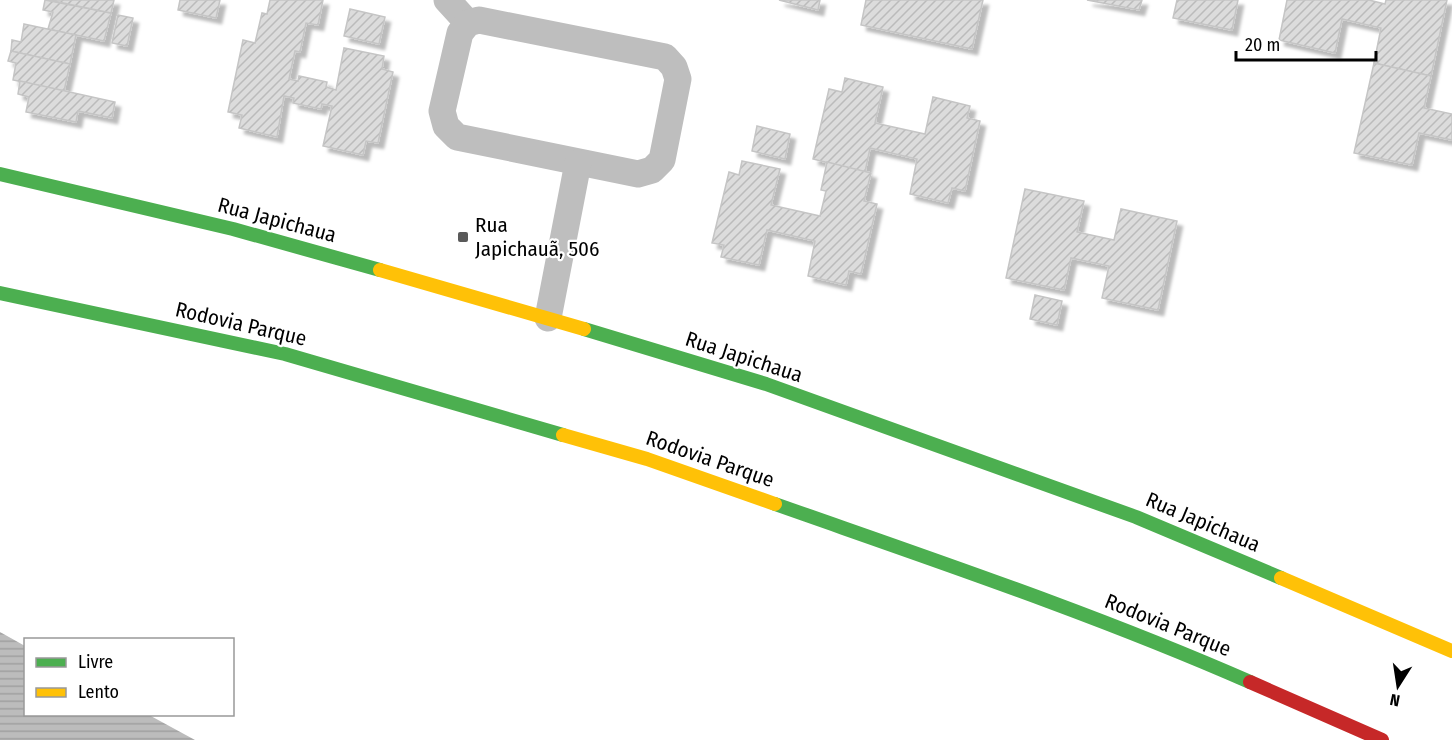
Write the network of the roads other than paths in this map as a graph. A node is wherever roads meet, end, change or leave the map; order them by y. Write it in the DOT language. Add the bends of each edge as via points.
graph roads {
  1 [pos="447,0"];
  2 [pos="468,23"];
  3 [pos="579,163"];
  4 [pos="0,174"];
  5 [pos="0,293"];
  6 [pos="548,318"];
  7 [pos="1452,651"];
  8 [pos="1382,740"];
  1 -- 2 [label="lane"];
  2 -- 3 [label="lane" via="460,33 442,111 446,126 457,137"];
  2 -- 3 [label="lane" via="479,20 665,57 674,67 678,79 662,160 652,170 638,174"];
  3 -- 6 [label="lane"];
  4 -- 6 [label="street, Rua Japichaua" via="233,229"];
  5 -- 8 [label="street, Rodovia Parque" via="285,354 647,459 1171,647"];
  6 -- 7 [label="street, Rua Japichaua" via="766,384 1136,517"];
}
